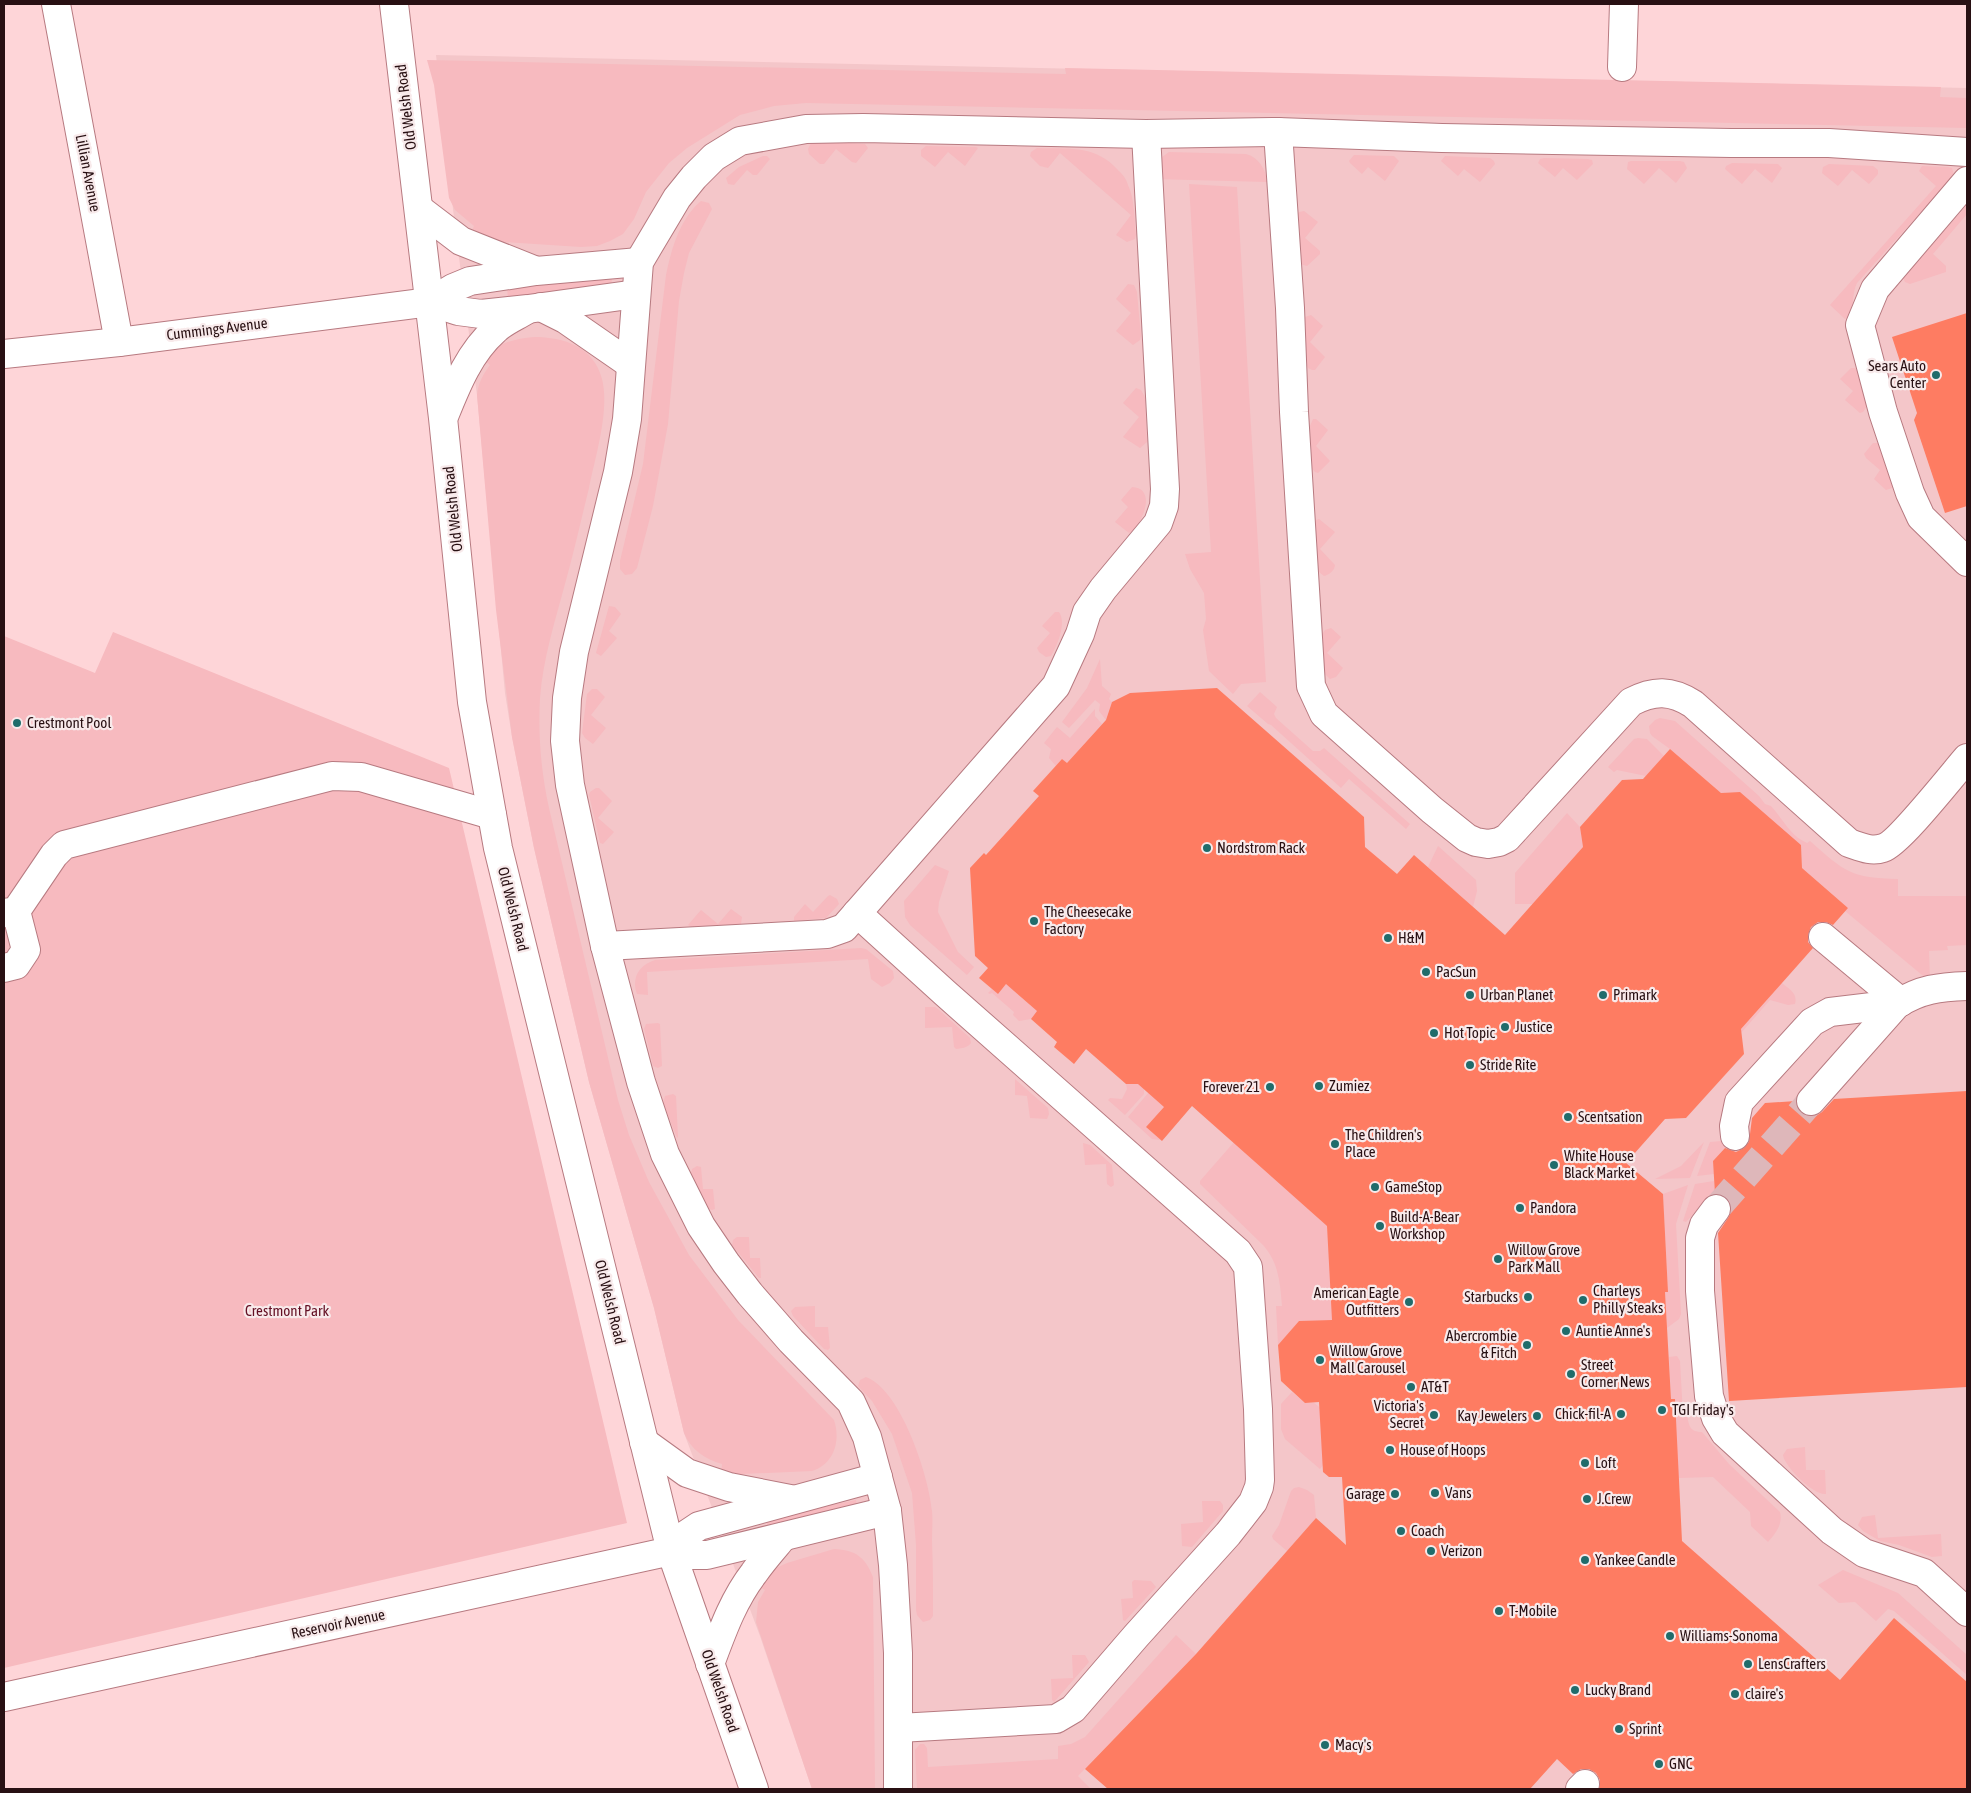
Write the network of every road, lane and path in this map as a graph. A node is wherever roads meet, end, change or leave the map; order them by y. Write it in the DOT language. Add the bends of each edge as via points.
graph roads {
  1 [pos="56,4"];
  2 [pos="394,4"];
  3 [pos="1624,4"];
  4 [pos="1622,67"];
  5 [pos="1278,132"];
  6 [pos="1146,134"];
  7 [pos="1967,152"];
  8 [pos="1967,181"];
  9 [pos="419,209"];
  10 [pos="639,262"];
  11 [pos="536,271"];
  12 [pos="636,294"];
  13 [pos="430,302"];
  14 [pos="534,308"];
  15 [pos="119,342"];
  16 [pos="4,354"];
  17 [pos="630,364"];
  18 [pos="443,418"];
  19 [pos="1967,562"];
  20 [pos="1967,758"];
  21 [pos="492,815"];
  22 [pos="10,912"];
  23 [pos="857,913"];
  24 [pos="1823,937"];
  25 [pos="605,946"];
  26 [pos="4,968"];
  27 [pos="1967,986"];
  28 [pos="1899,1003"];
  29 [pos="1811,1102"];
  30 [pos="1735,1136"];
  31 [pos="1716,1209"];
  32 [pos="644,1442"];
  33 [pos="878,1478"];
  34 [pos="796,1500"];
  35 [pos="887,1511"];
  36 [pos="783,1536"];
  37 [pos="671,1551"];
  38 [pos="1967,1612"];
  39 [pos="710,1664"];
  40 [pos="4,1696"];
  41 [pos="899,1728"];
  42 [pos="754,1789"];
  43 [pos="898,1789"];
  1 -- 15 [label="street, Lillian Avenue"];
  2 -- 9 [label="street, Old Welsh Road"];
  3 -- 4 [label="street"];
  5 -- 6 [label="street"];
  5 -- 7 [label="street" via="1442,138 1829,143"];
  5 -- 20 [label="street" via="1311,686 1324,714 1467,838 1488,844 1508,838 1631,702 1652,693 1671,693 1693,704 1849,843 1867,850 1884,848 1899,837"];
  6 -- 10 [label="street" via="863,128 806,129 740,141 714,157 694,177 677,198"];
  6 -- 23 [label="street" via="1164,506 1158,522 1087,612 1056,686"];
  8 -- 19 [label="street" via="1875,289 1860,325 1883,412 1921,518"];
  9 -- 11 [label="street" via="461,241"];
  9 -- 13 [label="street, Old Welsh Road"];
  10 -- 11 [label="street"];
  10 -- 12 [label="street"];
  11 -- 13 [label="street" via="470,281"];
  12 -- 14 [label="street"];
  12 -- 17 [label="street"];
  13 -- 14 [label="street" via="481,314"];
  13 -- 15 [label="street, Cummings Avenue"];
  13 -- 18 [label="street, Old Welsh Road"];
  14 -- 17 [label="street" via="565,319"];
  14 -- 18 [label="street" via="495,329 483,343 460,375"];
  15 -- 16 [label="street, Cummings Avenue"];
  17 -- 25 [label="street" via="618,472 574,652 565,741 570,785"];
  18 -- 21 [label="street, Old Welsh Road" via="472,702"];
  21 -- 22 [label="street" via="362,777 332,776 64,845"];
  21 -- 32 [label="street, Old Welsh Road"];
  22 -- 26 [label="street" via="26,950 16,965"];
  23 -- 25 [label="street" via="844,928 827,934"];
  23 -- 41 [label="street" via="1238,1252 1248,1267 1258,1409 1260,1487 1253,1502 1073,1709 1056,1719"];
  24 -- 28 [label="street"];
  25 -- 33 [label="street" via="641,1082 665,1154 683,1194 701,1226 750,1294 851,1402 867,1437"];
  27 -- 28 [label="street" via="1937,987"];
  28 -- 29 [label="street"];
  28 -- 30 [label="street" via="1830,1012 1812,1022 1739,1102"];
  31 -- 38 [label="street" via="1704,1225 1700,1238 1700,1292 1709,1396 1725,1433 1832,1531 1864,1553 1924,1573"];
  32 -- 34 [label="street" via="687,1473 729,1487"];
  32 -- 37 [label="street, Old Welsh Road"];
  33 -- 34 [label="street"];
  33 -- 35 [label="street"];
  34 -- 37 [label="street" via="699,1526 684,1536"];
  35 -- 36 [label="street"];
  35 -- 41 [label="street" via="894,1565"];
  36 -- 37 [label="street" via="707,1555"];
  36 -- 39 [label="street" via="744,1588 724,1625"];
  37 -- 39 [label="street, Old Welsh Road"];
  37 -- 40 [label="street, Reservoir Avenue"];
  39 -- 42 [label="street, Old Welsh Road"];
  41 -- 43 [label="street"];
}
